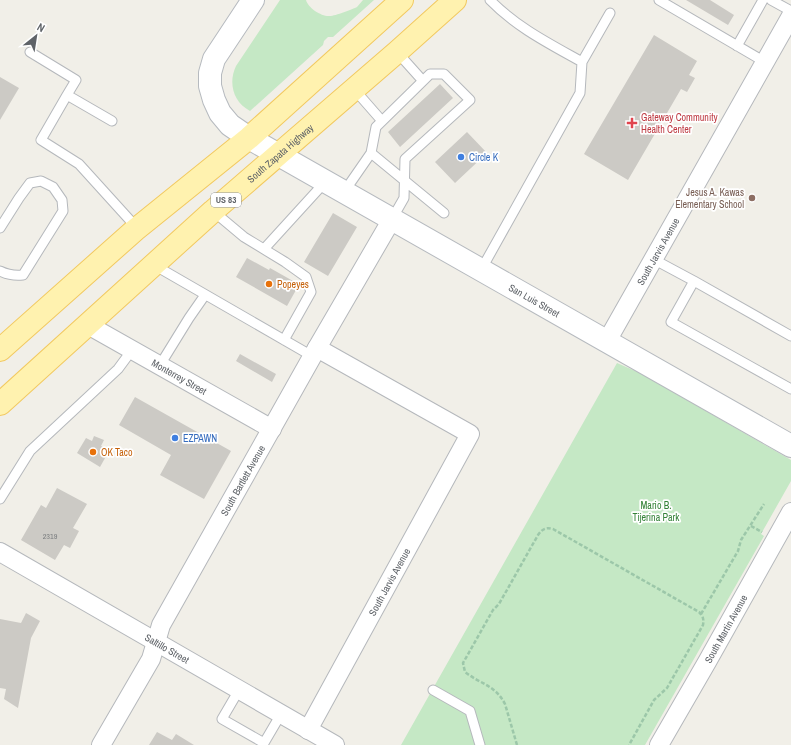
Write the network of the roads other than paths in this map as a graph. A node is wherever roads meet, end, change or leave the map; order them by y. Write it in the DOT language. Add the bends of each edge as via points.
graph roads {
  1 [pos="253,0"];
  2 [pos="402,0"];
  3 [pos="455,0"];
  4 [pos="490,0"];
  5 [pos="659,0"];
  6 [pos="763,0"];
  7 [pos="771,0"];
  8 [pos="791,11"];
  9 [pos="610,13"];
  10 [pos="791,16"];
  11 [pos="737,46"];
  12 [pos="30,52"];
  13 [pos="397,52"];
  14 [pos="582,62"];
  15 [pos="765,62"];
  16 [pos="423,81"];
  17 [pos="354,89"];
  18 [pos="67,95"];
  19 [pos="112,121"];
  20 [pos="382,121"];
  21 [pos="249,138"];
  22 [pos="371,153"];
  23 [pos="278,155"];
  24 [pos="405,181"];
  25 [pos="335,186"];
  26 [pos="213,211"];
  27 [pos="444,213"];
  28 [pos="392,218"];
  29 [pos="0,228"];
  30 [pos="137,228"];
  31 [pos="264,249"];
  32 [pos="653,259"];
  33 [pos="153,265"];
  34 [pos="481,270"];
  35 [pos="0,271"];
  36 [pos="694,281"];
  37 [pos="206,294"];
  38 [pos="88,324"];
  39 [pos="791,336"];
  40 [pos="284,340"];
  41 [pos="607,341"];
  42 [pos="0,350"];
  43 [pos="132,350"];
  44 [pos="314,352"];
  45 [pos="160,365"];
  46 [pos="791,389"];
  47 [pos="0,404"];
  48 [pos="272,429"];
  49 [pos="791,446"];
  50 [pos="0,499"];
  51 [pos="791,512"];
  52 [pos="0,552"];
  53 [pos="156,642"];
  54 [pos="239,690"];
  55 [pos="433,690"];
  56 [pos="281,714"];
  57 [pos="308,730"];
  58 [pos="101,745"];
  59 [pos="335,745"];
  60 [pos="480,745"];
  61 [pos="659,745"];
  1 -- 21 [label="main road, San Luis Street" via="214,59 210,73 210,86 220,113 230,125"];
  2 -- 21 [label="main road"];
  3 -- 13 [label="main road, South Zapata Highway / US 83"];
  4 -- 14 [label="lane" via="499,10 530,32"];
  5 -- 11 [label="lane"];
  6 -- 11 [label="lane"];
  7 -- 8 [label="lane"];
  9 -- 14 [label="lane"];
  10 -- 15 [label="street, South Jarvis Avenue"];
  11 -- 15 [label="lane"];
  12 -- 18 [label="lane" via="76,80"];
  13 -- 16 [label="lane"];
  13 -- 17 [label="main road, South Zapata Highway / US 83"];
  14 -- 34 [label="lane" via="580,93"];
  15 -- 32 [label="street, South Jarvis Avenue"];
  16 -- 20 [label="lane"];
  16 -- 24 [label="lane" via="430,74 444,74 470,100 406,159"];
  17 -- 20 [label="lane"];
  17 -- 23 [label="main road, South Zapata Highway / US 83"];
  18 -- 19 [label="lane"];
  18 -- 30 [label="lane" via="41,140 79,164"];
  20 -- 22 [label="lane" via="376,128"];
  21 -- 23 [label="main road, San Luis Street"];
  21 -- 30 [label="main road"];
  22 -- 24 [label="lane"];
  22 -- 25 [label="lane"];
  23 -- 25 [label="main road, San Luis Street"];
  23 -- 26 [label="main road, South Zapata Highway / US 83"];
  24 -- 27 [label="lane"];
  24 -- 28 [label="lane" via="404,198"];
  25 -- 28 [label="main road, San Luis Street"];
  25 -- 31 [label="lane"];
  26 -- 31 [label="lane" via="244,237"];
  26 -- 33 [label="main road, South Zapata Highway / US 83"];
  28 -- 34 [label="main road, San Luis Street"];
  28 -- 44 [label="street, South Bartlett Avenue"];
  29 -- 35 [label="lane" via="30,183 41,181 53,188 62,200 62,211 23,274 15,276"];
  30 -- 42 [label="main road"];
  31 -- 40 [label="lane" via="306,277 311,292"];
  32 -- 36 [label="lane"];
  32 -- 41 [label="street, South Jarvis Avenue"];
  33 -- 37 [label="lane"];
  33 -- 38 [label="main road, South Zapata Highway / US 83"];
  34 -- 41 [label="main road, San Luis Street"];
  36 -- 39 [label="lane"];
  36 -- 46 [label="lane" via="671,322"];
  37 -- 40 [label="lane"];
  37 -- 45 [label="lane"];
  38 -- 43 [label="street, Monterrey Street"];
  38 -- 47 [label="main road, South Zapata Highway / US 83"];
  40 -- 44 [label="lane"];
  41 -- 49 [label="main road, San Luis Street"];
  43 -- 45 [label="street, Monterrey Street"];
  43 -- 50 [label="lane" via="118,370 30,451"];
  44 -- 48 [label="street, South Bartlett Avenue"];
  44 -- 57 [label="street, South Jarvis Avenue" via="470,434"];
  45 -- 48 [label="street, Monterrey Street"];
  48 -- 53 [label="street, South Bartlett Avenue" via="161,625"];
  51 -- 61 [label="street, South Martin Avenue"];
  52 -- 53 [label="street, Saltillo Street"];
  53 -- 54 [label="street, Saltillo Street"];
  53 -- 58 [label="street, South Bartlett Avenue" via="151,659"];
  54 -- 56 [label="street, Saltillo Street"];
  54 -- 56 [label="lane" via="222,719 264,742"];
  55 -- 60 [label="lane" via="470,712"];
  56 -- 57 [label="street, Saltillo Street"];
  57 -- 59 [label="street, Saltillo Street"];
}
